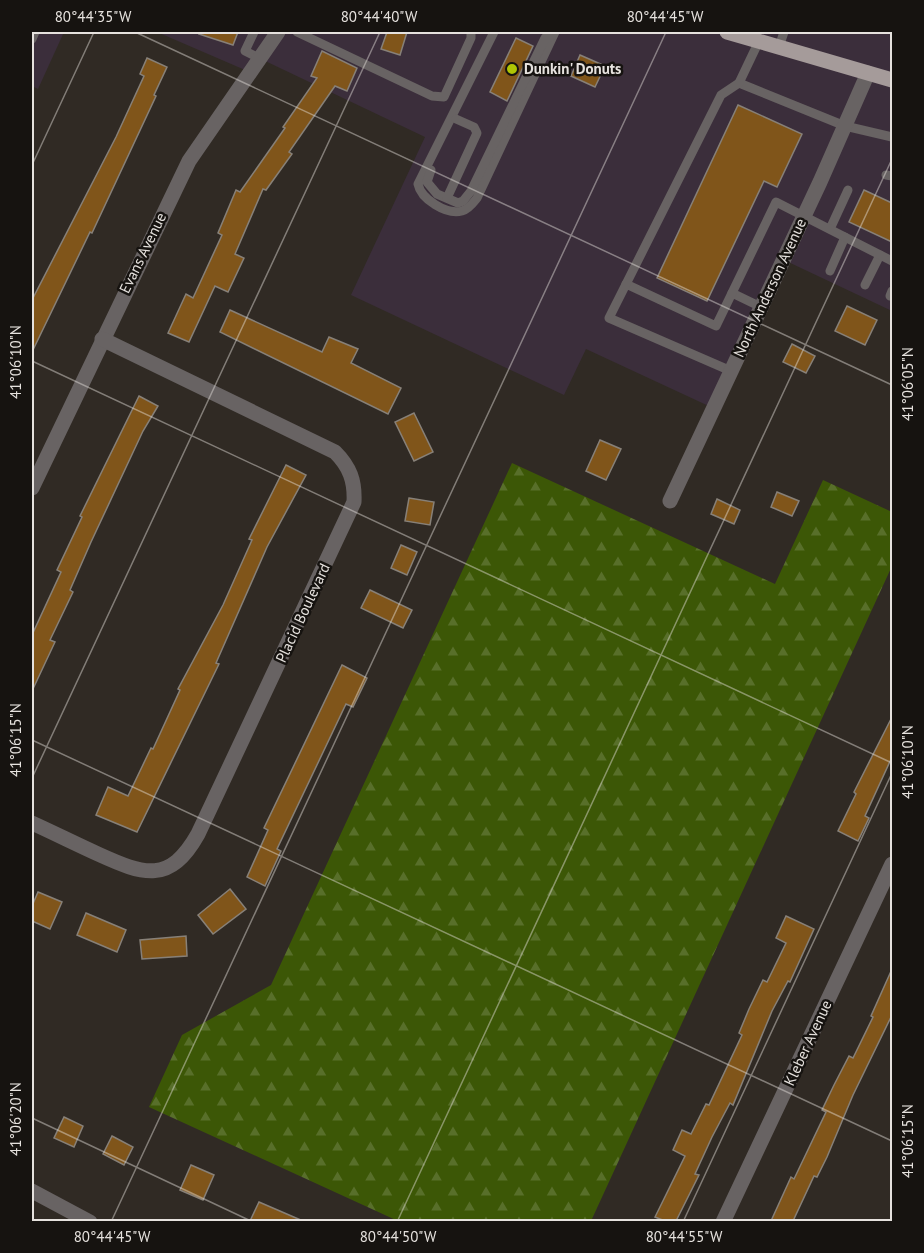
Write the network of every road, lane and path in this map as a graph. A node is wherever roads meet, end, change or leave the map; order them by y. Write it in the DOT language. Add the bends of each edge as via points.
graph roads {
  1 [pos="35,32"];
  2 [pos="254,32"];
  3 [pos="278,32"];
  4 [pos="297,32"];
  5 [pos="471,32"];
  6 [pos="494,32"];
  7 [pos="733,32"];
  8 [pos="784,32"];
  9 [pos="554,34"];
  10 [pos="32,39"];
  11 [pos="759,41"];
  12 [pos="779,47"];
  13 [pos="261,59"];
  14 [pos="868,73"];
  15 [pos="892,80"];
  16 [pos="739,83"];
  17 [pos="462,95"];
  18 [pos="456,119"];
  19 [pos="844,126"];
  20 [pos="892,137"];
  21 [pos="848,190"];
  22 [pos="447,198"];
  23 [pos="804,217"];
  24 [pos="830,229"];
  25 [pos="845,237"];
  26 [pos="880,255"];
  27 [pos="892,261"];
  28 [pos="830,271"];
  29 [pos="626,284"];
  30 [pos="865,285"];
  31 [pos="732,293"];
  32 [pos="761,307"];
  33 [pos="102,339"];
  34 [pos="731,371"];
  35 [pos="32,488"];
  36 [pos="670,501"];
  37 [pos="32,823"];
  38 [pos="892,864"];
  39 [pos="888,884"];
  40 [pos="32,1191"];
  41 [pos="90,1221"];
  42 [pos="723,1221"];
  1 -- 10 [label="lane"];
  2 -- 13 [label="lane" via="245,51"];
  3 -- 13 [label="street, Evans Avenue"];
  4 -- 5 [label="lane" via="432,96 444,97"];
  6 -- 17 [label="lane"];
  7 -- 11 [label="main road"];
  8 -- 12 [label="lane"];
  9 -- 17 [label="lane" via="477,198 462,211 452,211 427,199 418,184"];
  9 -- 22 [label="lane" via="545,38 471,191 464,201"];
  11 -- 12 [label="main road"];
  11 -- 16 [label="lane"];
  12 -- 14 [label="main road"];
  13 -- 33 [label="street, Evans Avenue" via="189,161"];
  14 -- 15 [label="main road"];
  14 -- 19 [label="street, North Anderson Avenue"];
  16 -- 19 [label="lane"];
  16 -- 29 [label="lane" via="721,94"];
  17 -- 18 [label="lane" via="465,102"];
  18 -- 22 [label="lane" via="427,182 437,194"];
  18 -- 22 [label="lane" via="474,127 477,133"];
  19 -- 20 [label="lane"];
  19 -- 23 [label="street, North Anderson Avenue"];
  21 -- 24 [label="lane"];
  23 -- 24 [label="lane"];
  23 -- 31 [label="lane" via="776,202"];
  23 -- 32 [label="street, North Anderson Avenue"];
  24 -- 25 [label="lane"];
  25 -- 26 [label="lane"];
  25 -- 28 [label="lane"];
  26 -- 27 [label="lane"];
  26 -- 30 [label="lane"];
  29 -- 31 [label="lane" via="716,326"];
  29 -- 34 [label="lane" via="609,318"];
  31 -- 32 [label="lane"];
  32 -- 34 [label="street, North Anderson Avenue"];
  33 -- 35 [label="street, Evans Avenue"];
  33 -- 37 [label="street, Placid Boulevard" via="335,452 351,472 354,502 198,834 179,861 157,872 131,869"];
  34 -- 36 [label="street, North Anderson Avenue"];
  38 -- 39 [label="street, Kleber Avenue"];
  39 -- 42 [label="street, Kleber Avenue"];
  40 -- 41 [label="street"];
}
